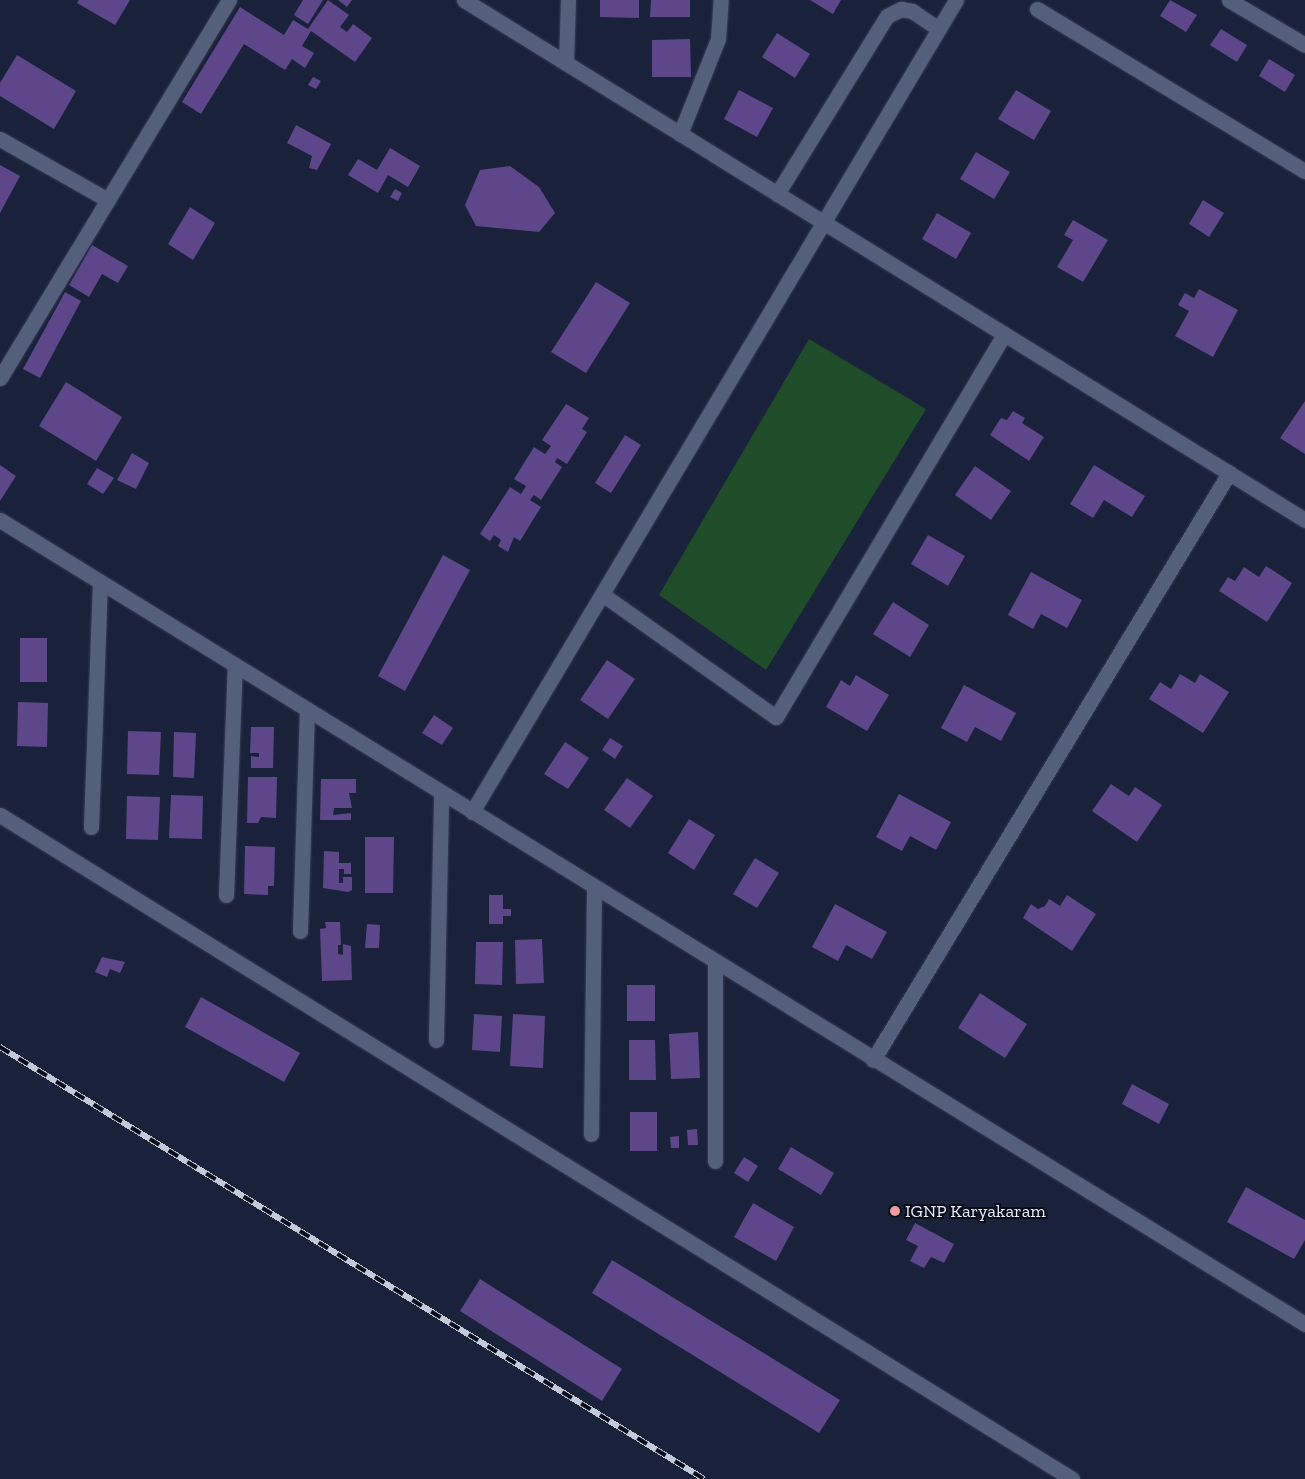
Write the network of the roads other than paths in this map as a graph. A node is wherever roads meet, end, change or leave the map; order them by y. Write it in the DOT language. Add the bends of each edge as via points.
graph roads {
  1 [pos="229,0"];
  2 [pos="464,0"];
  3 [pos="568,0"];
  4 [pos="721,0"];
  5 [pos="956,0"];
  6 [pos="1229,0"];
  7 [pos="1037,9"];
  8 [pos="939,29"];
  9 [pos="1305,45"];
  10 [pos="566,63"];
  11 [pos="680,134"];
  12 [pos="0,140"];
  13 [pos="1305,171"];
  14 [pos="777,194"];
  15 [pos="108,200"];
  16 [pos="824,223"];
  17 [pos="1004,334"];
  18 [pos="2,373"];
  19 [pos="1229,473"];
  20 [pos="0,520"];
  21 [pos="1305,520"];
  22 [pos="100,582"];
  23 [pos="602,594"];
  24 [pos="234,665"];
  25 [pos="307,710"];
  26 [pos="441,792"];
  27 [pos="472,812"];
  28 [pos="0,815"];
  29 [pos="91,827"];
  30 [pos="594,887"];
  31 [pos="226,895"];
  32 [pos="300,931"];
  33 [pos="715,962"];
  34 [pos="436,1040"];
  35 [pos="874,1060"];
  36 [pos="591,1134"];
  37 [pos="715,1161"];
  38 [pos="1305,1324"];
  39 [pos="1072,1479"];
  1 -- 15 [label="street"];
  2 -- 10 [label="street"];
  3 -- 10 [label="street"];
  4 -- 11 [label="street" via="718,39"];
  5 -- 8 [label="street"];
  6 -- 9 [label="street"];
  7 -- 13 [label="street"];
  8 -- 14 [label="street" via="912,11 900,9 887,16"];
  8 -- 16 [label="street"];
  10 -- 11 [label="street"];
  11 -- 14 [label="street"];
  12 -- 15 [label="street"];
  14 -- 16 [label="street"];
  15 -- 18 [label="street"];
  16 -- 17 [label="street"];
  16 -- 23 [label="street"];
  17 -- 19 [label="street"];
  17 -- 23 [label="street" via="776,718"];
  19 -- 21 [label="street"];
  19 -- 35 [label="street"];
  20 -- 22 [label="street"];
  22 -- 24 [label="street"];
  22 -- 29 [label="street"];
  23 -- 27 [label="street"];
  24 -- 25 [label="street"];
  24 -- 31 [label="street"];
  25 -- 26 [label="street"];
  25 -- 32 [label="street"];
  26 -- 27 [label="street"];
  26 -- 34 [label="street"];
  27 -- 30 [label="street"];
  28 -- 39 [label="street"];
  30 -- 33 [label="street"];
  30 -- 36 [label="street"];
  33 -- 35 [label="street"];
  33 -- 37 [label="street"];
  35 -- 38 [label="street"];
}
